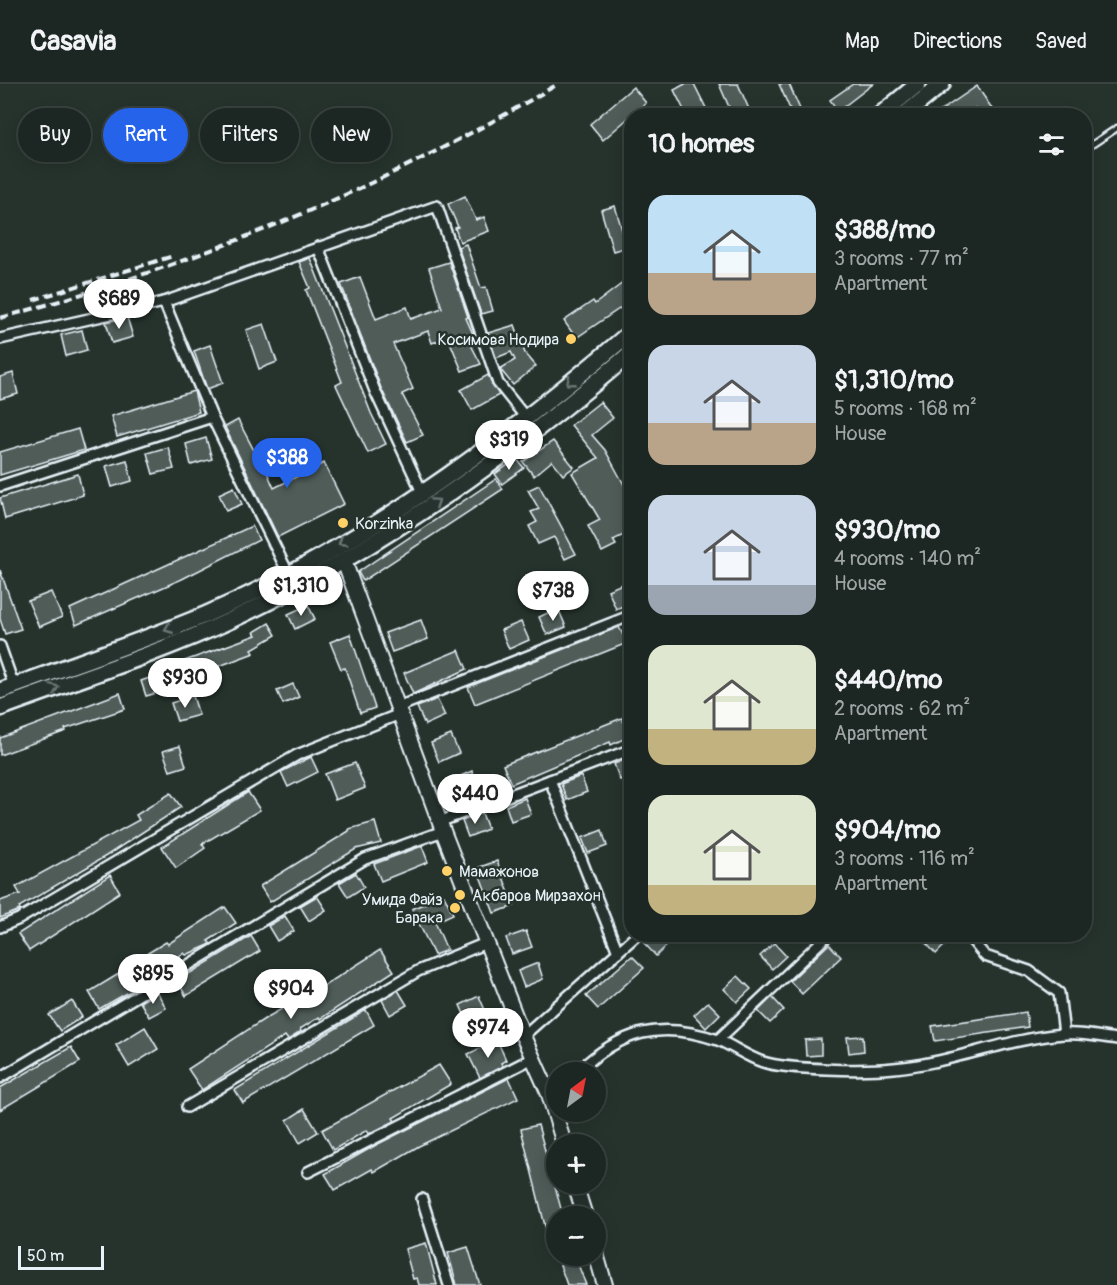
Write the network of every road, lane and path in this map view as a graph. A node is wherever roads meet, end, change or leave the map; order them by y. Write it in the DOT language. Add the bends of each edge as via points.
graph roads {
  1 [pos="918,84"];
  2 [pos="942,84"];
  3 [pos="889,108"];
  4 [pos="913,108"];
  5 [pos="1117,128"];
  6 [pos="1092,145"];
  7 [pos="318,247"];
  8 [pos="164,302"];
  9 [pos="0,339"];
  10 [pos="624,341"];
  11 [pos="624,355"];
  12 [pos="607,362"];
  13 [pos="212,417"];
  14 [pos="526,418"];
  15 [pos="0,486"];
  16 [pos="422,492"];
  17 [pos="344,561"];
  18 [pos="288,573"];
  19 [pos="624,618"];
  20 [pos="0,646"];
  21 [pos="7,689"];
  22 [pos="0,708"];
  23 [pos="399,710"];
  24 [pos="624,752"];
  25 [pos="550,780"];
  26 [pos="441,827"];
  27 [pos="0,927"];
  28 [pos="629,942"];
  29 [pos="821,942"];
  30 [pos="974,942"];
  31 [pos="486,943"];
  32 [pos="618,952"];
  33 [pos="1064,1034"];
  34 [pos="523,1036"];
  35 [pos="1117,1039"];
  36 [pos="718,1040"];
  37 [pos="532,1058"];
  38 [pos="588,1062"];
  39 [pos="0,1078"];
  40 [pos="546,1081"];
  41 [pos="187,1107"];
  42 [pos="308,1172"];
  43 [pos="422,1198"];
  44 [pos="599,1266"];
  45 [pos="449,1285"];
  46 [pos="604,1285"];
  1 -- 3 [label="main road"];
  2 -- 4 [label="main road"];
  5 -- 6 [label="lane"];
  7 -- 8 [label="street"];
  7 -- 14 [label="street" via="437,206 498,383"];
  7 -- 16 [label="street" via="375,391"];
  8 -- 9 [label="street"];
  8 -- 13 [label="street"];
  10 -- 12 [label="main road"];
  11 -- 12 [label="main road"];
  12 -- 14 [label="main road, one-way"];
  17 -- 12 [label="main road, one-way" via="493,463"];
  13 -- 15 [label="street"];
  13 -- 18 [label="street"];
  14 -- 16 [label="main road"];
  16 -- 18 [label="main road, one-way"];
  22 -- 17 [label="main road, one-way" via="207,631"];
  17 -- 23 [label="street"];
  18 -- 21 [label="main road, one-way" via="205,615"];
  19 -- 23 [label="street"];
  20 -- 21 [label="street"];
  23 -- 26 [label="street"];
  23 -- 27 [label="street" via="297,755"];
  24 -- 25 [label="street"];
  25 -- 26 [label="street"];
  25 -- 32 [label="street"];
  26 -- 31 [label="street"];
  26 -- 39 [label="street" via="365,859"];
  28 -- 32 [label="street"];
  29 -- 36 [label="street"];
  30 -- 33 [label="street" via="985,956 1029,971 1059,993"];
  31 -- 34 [label="street"];
  31 -- 41 [label="street" via="418,971"];
  32 -- 34 [label="street"];
  33 -- 35 [label="street"];
  33 -- 36 [label="street" via="894,1068 763,1062"];
  34 -- 37 [label="street"];
  36 -- 38 [label="street" via="670,1032 637,1033 608,1045"];
  37 -- 40 [label="street"];
  37 -- 42 [label="street"];
  43 -- 45 [label="street"];
  44 -- 46 [label="street"];
}
